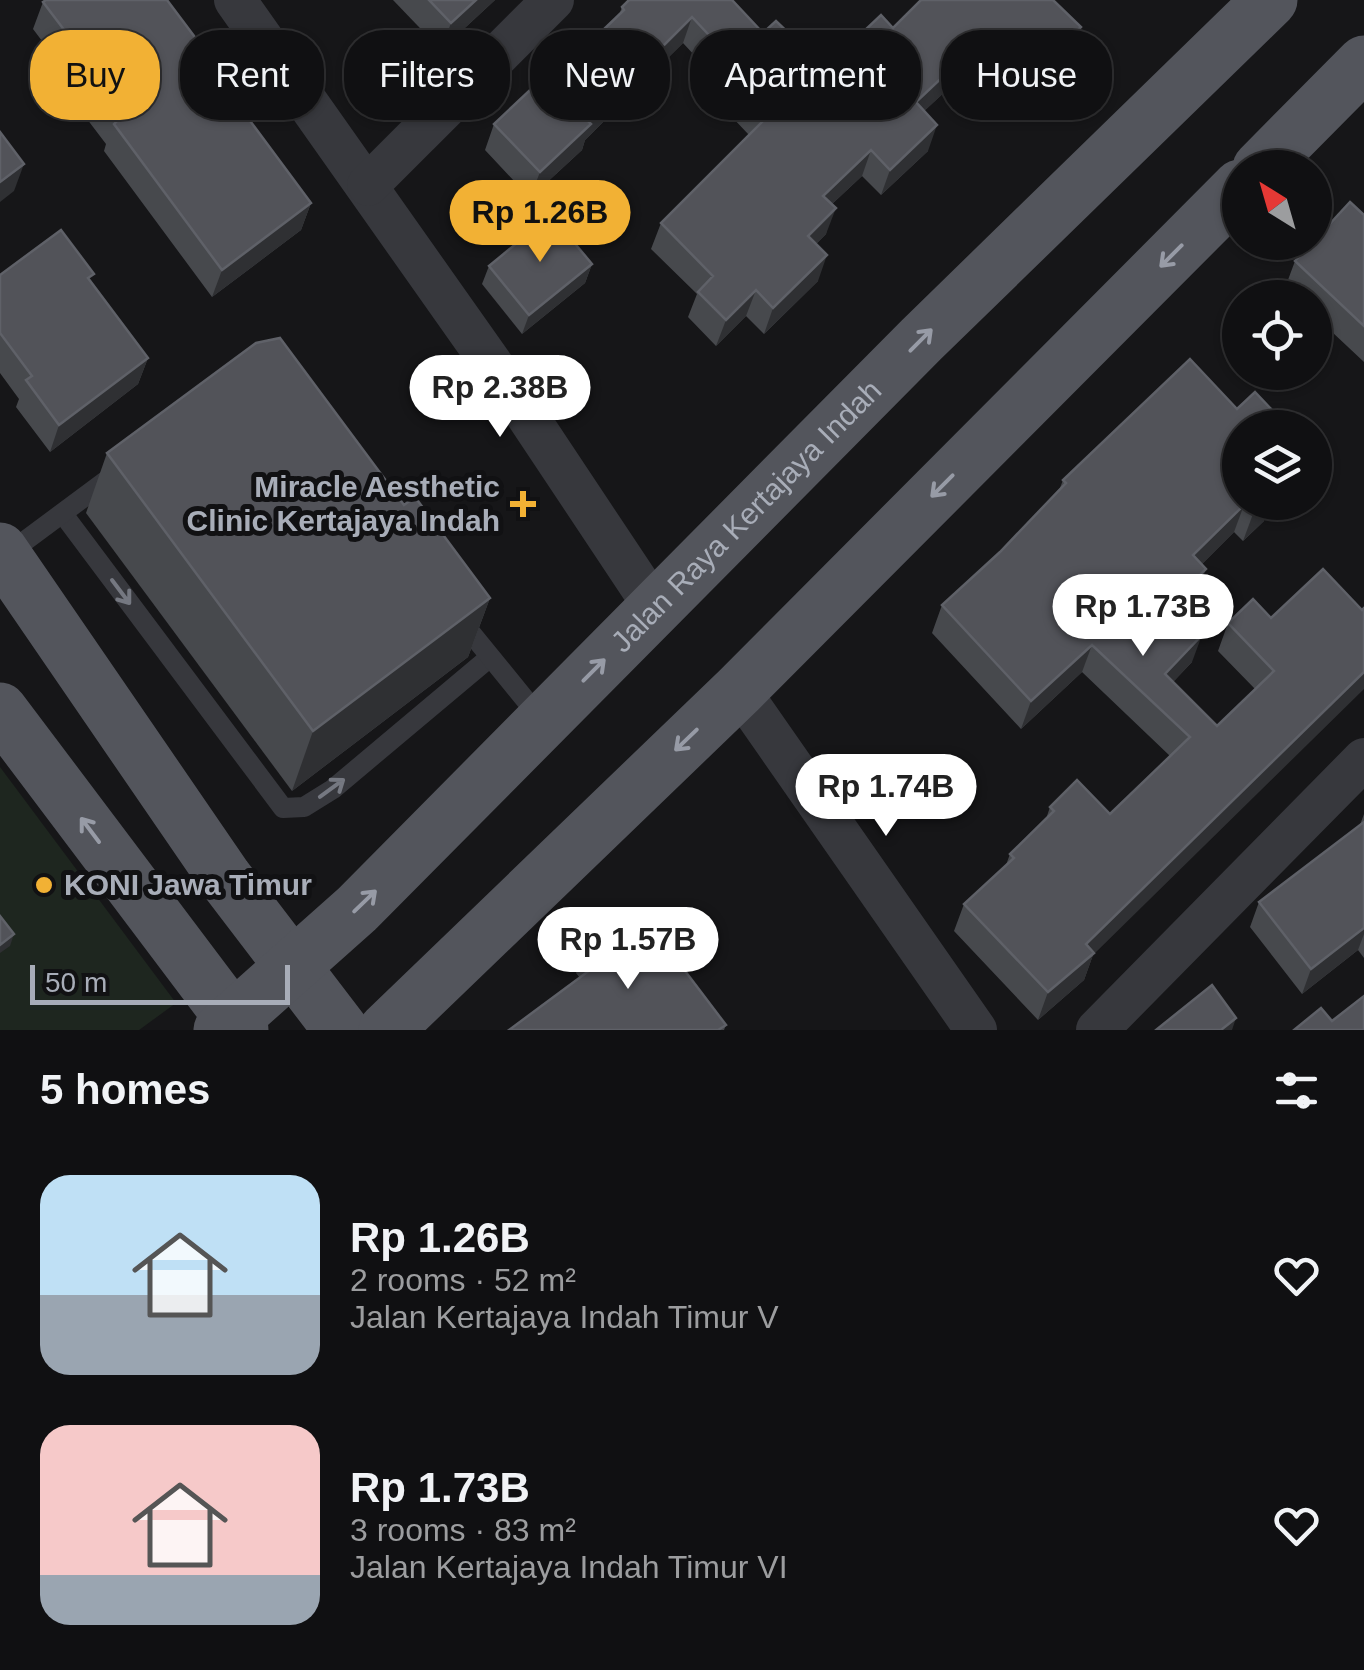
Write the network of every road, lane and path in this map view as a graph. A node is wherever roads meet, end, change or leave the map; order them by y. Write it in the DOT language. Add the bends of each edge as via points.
graph roads {
  1 [pos="236,0"];
  2 [pos="553,0"];
  3 [pos="1270,0"];
  4 [pos="1364,63"];
  5 [pos="1278,150"];
  6 [pos="368,185"];
  7 [pos="1222,205"];
  8 [pos="138,458"];
  9 [pos="63,514"];
  10 [pos="2,553"];
  11 [pos="443,597"];
  12 [pos="656,608"];
  13 [pos="490,658"];
  14 [pos="738,690"];
  15 [pos="0,710"];
  16 [pos="543,722"];
  17 [pos="1364,758"];
  18 [pos="292,966"];
  19 [pos="232,1027"];
  20 [pos="341,1030"];
  21 [pos="386,1030"];
  22 [pos="976,1030"];
  23 [pos="1097,1030"];
  1 -- 6 [label="street"];
  2 -- 6 [label="street"];
  12 -- 3 [label="main road, Jalan Raya Kertajaya Indah, one-way"];
  4 -- 5 [label="main road"];
  6 -- 12 [label="street"];
  7 -- 14 [label="main road, one-way"];
  8 -- 9 [label="lane"];
  9 -- 10 [label="lane"];
  9 -- 13 [label="lane, one-way" via="283,808 304,807 333,789"];
  10 -- 18 [label="main road"];
  11 -- 13 [label="lane"];
  16 -- 12 [label="main road, Jalan Raya Kertajaya Indah, one-way"];
  13 -- 16 [label="lane"];
  14 -- 21 [label="main road, one-way"];
  14 -- 22 [label="street"];
  19 -- 15 [label="main road, one-way"];
  18 -- 16 [label="main road, Jalan Raya Kertajaya Indah, one-way" via="358,909"];
  17 -- 23 [label="street"];
  18 -- 19 [label="main road, Jalan Raya Kertajaya Indah"];
  18 -- 20 [label="main road"];
}
